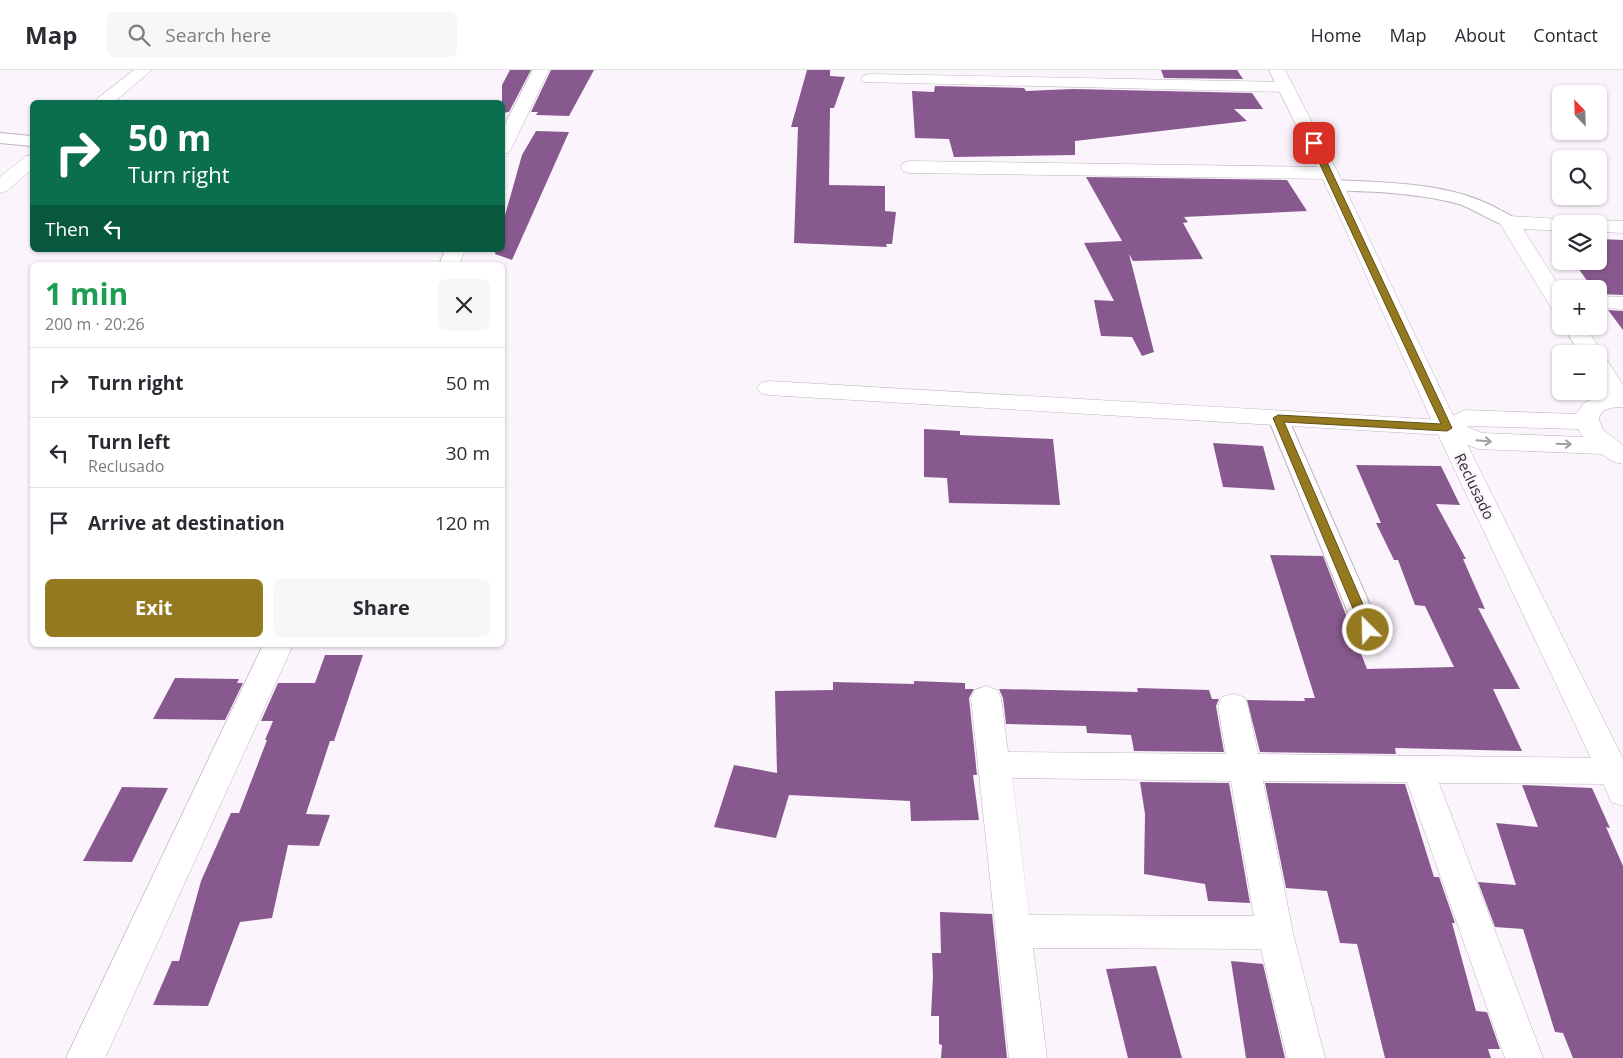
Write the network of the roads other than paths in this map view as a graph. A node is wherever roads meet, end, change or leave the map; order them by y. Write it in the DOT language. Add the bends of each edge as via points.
graph roads {
  1 [pos="144,70"];
  2 [pos="541,70"];
  3 [pos="869,79"];
  4 [pos="1282,79"];
  5 [pos="106,100"];
  6 [pos="0,138"];
  7 [pos="30,141"];
  8 [pos="505,143"];
  9 [pos="30,162"];
  10 [pos="910,167"];
  11 [pos="1332,179"];
  12 [pos="0,187"];
  13 [pos="1509,222"];
  14 [pos="1552,224"];
  15 [pos="1607,227"];
  16 [pos="1623,228"];
  17 [pos="1552,289"];
  18 [pos="1607,302"];
  19 [pos="1623,303"];
  20 [pos="1607,377"];
  21 [pos="769,388"];
  22 [pos="1622,400"];
  23 [pos="1278,418"];
  24 [pos="1587,422"];
  25 [pos="1447,428"];
  26 [pos="1614,451"];
  27 [pos="1368,630"];
  28 [pos="277,647"];
  29 [pos="986,698"];
  30 [pos="1233,706"];
  31 [pos="993,765"];
  32 [pos="1245,767"];
  33 [pos="1418,769"];
  34 [pos="1618,782"];
  35 [pos="1013,931"];
  36 [pos="1275,933"];
  37 [pos="85,1058"];
  38 [pos="1028,1058"];
  39 [pos="1306,1058"];
  40 [pos="1524,1058"];
  1 -- 5 [label="street"];
  2 -- 8 [label="street"];
  3 -- 4 [label="street"];
  4 -- 11 [label="street, Reclusado"];
  6 -- 7 [label="lane"];
  9 -- 12 [label="street"];
  10 -- 11 [label="street"];
  11 -- 13 [label="lane" via="1450,195 1476,204"];
  11 -- 25 [label="street, Reclusado"];
  13 -- 14 [label="street"];
  13 -- 17 [label="street"];
  15 -- 16 [label="street"];
  18 -- 19 [label="street"];
  20 -- 22 [label="street"];
  21 -- 23 [label="street"];
  22 -- 24 [label="street" via="1605,401 1594,406 1587,413"];
  23 -- 25 [label="street"];
  23 -- 27 [label="lane"];
  24 -- 25 [label="street" via="1464,418"];
  24 -- 26 [label="street" via="1593,434"];
  25 -- 26 [label="street, one-way" via="1478,441"];
  25 -- 34 [label="street, Reclusado"];
  28 -- 37 [label="street"];
  29 -- 31 [label="street"];
  30 -- 32 [label="street"];
  31 -- 32 [label="street"];
  31 -- 35 [label="street"];
  32 -- 33 [label="street"];
  32 -- 36 [label="street"];
  33 -- 34 [label="street"];
  33 -- 40 [label="street"];
  35 -- 36 [label="street"];
  35 -- 38 [label="street"];
  36 -- 39 [label="street"];
}
